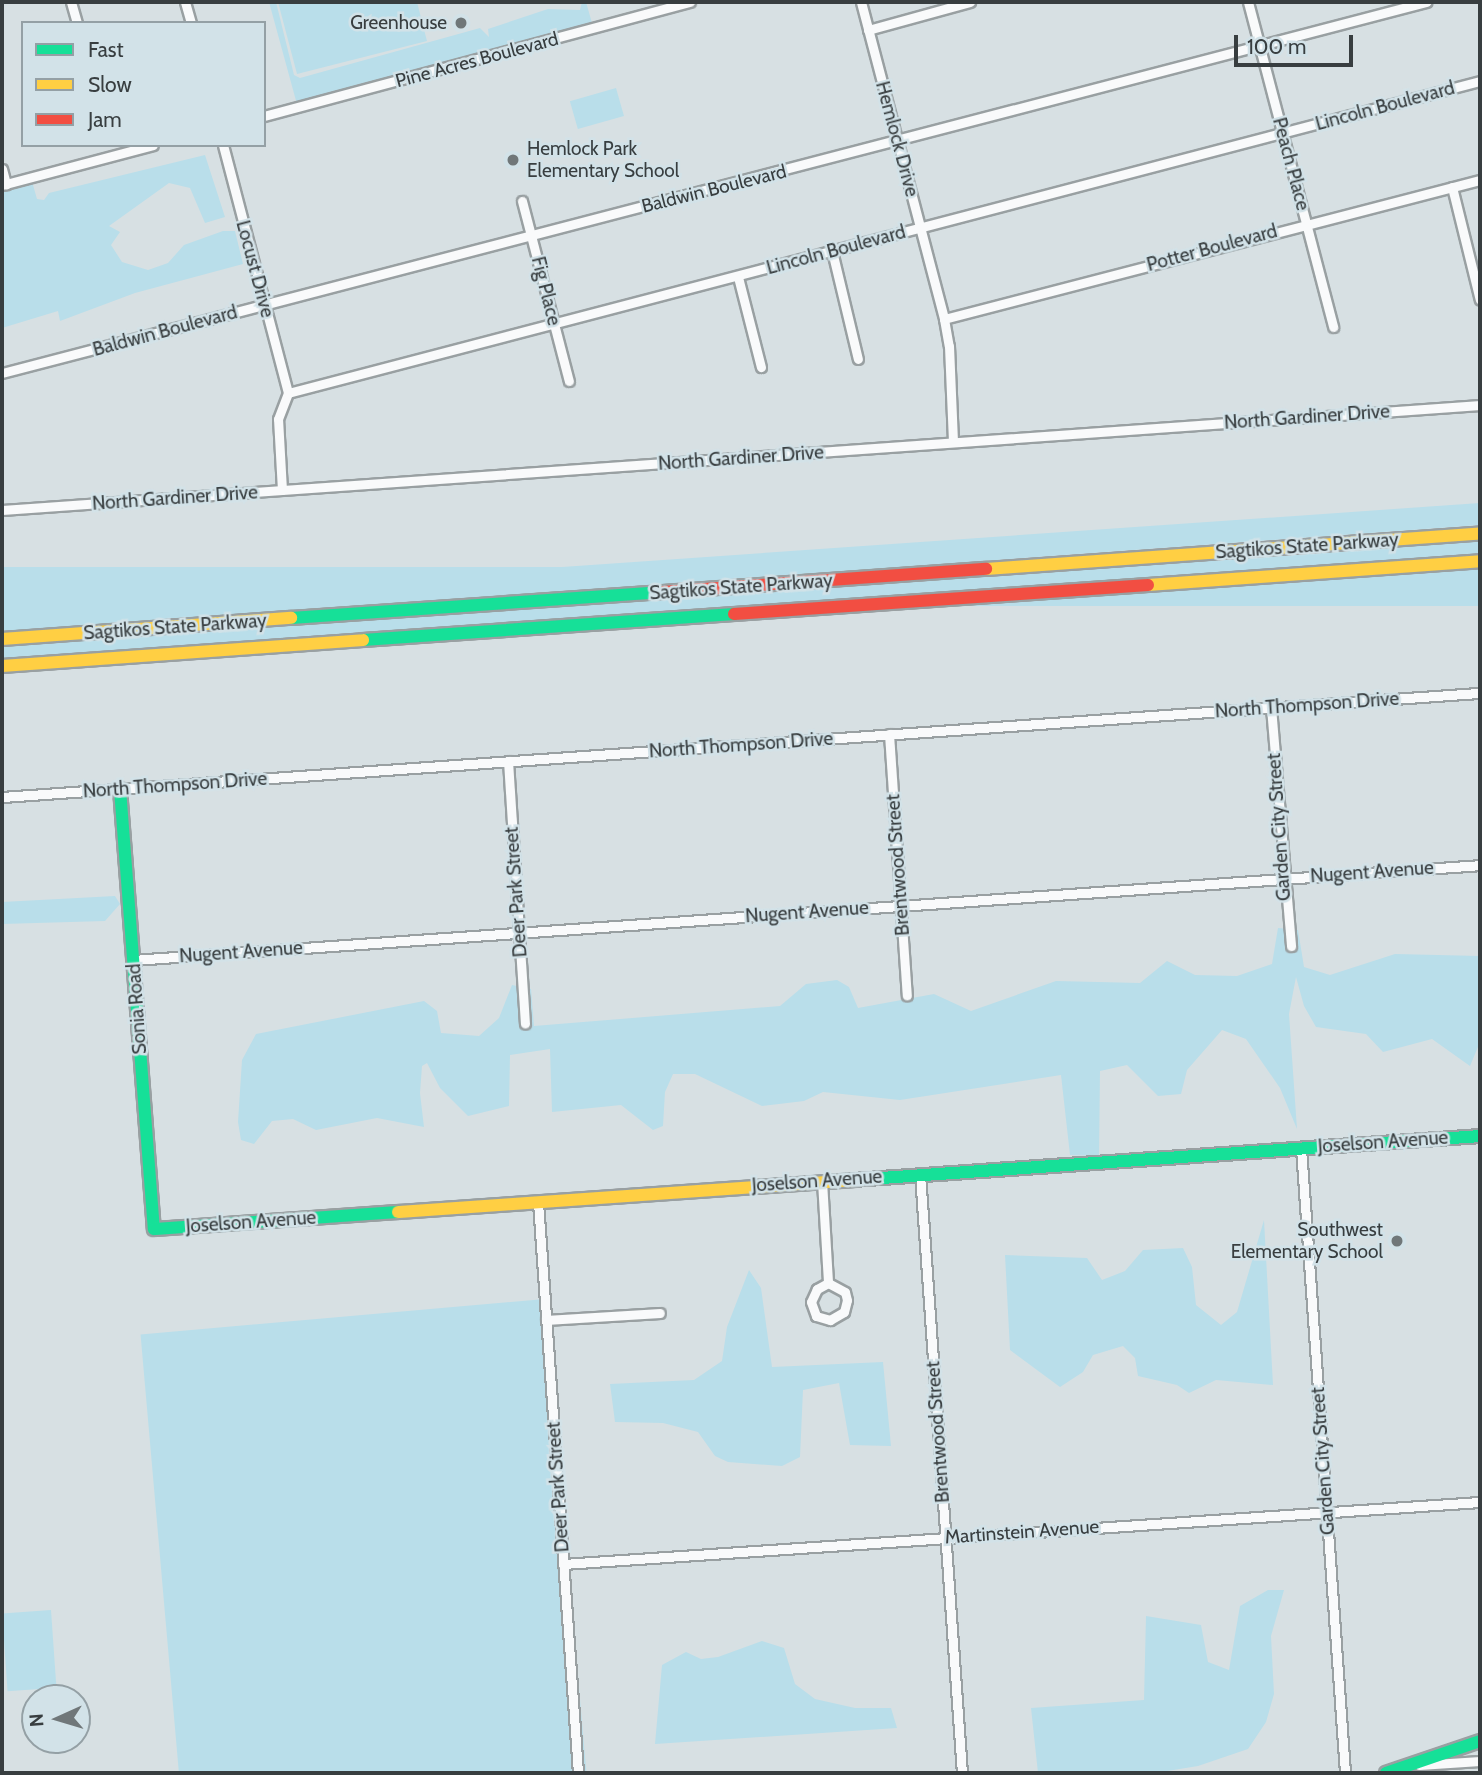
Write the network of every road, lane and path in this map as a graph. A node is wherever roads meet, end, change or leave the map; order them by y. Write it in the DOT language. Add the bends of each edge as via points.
graph roads {
  1 [pos="71,2"];
  2 [pos="185,2"];
  3 [pos="690,2"];
  4 [pos="861,2"];
  5 [pos="970,2"];
  6 [pos="1248,2"];
  7 [pos="1426,2"];
  8 [pos="76,21"];
  9 [pos="190,21"];
  10 [pos="868,30"];
  11 [pos="1260,46"];
  12 [pos="1480,81"];
  13 [pos="266,116"];
  14 [pos="1283,133"];
  15 [pos="897,142"];
  16 [pos="110,147"];
  17 [pos="146,147"];
  18 [pos="224,147"];
  19 [pos="112,156"];
  20 [pos="2,169"];
  21 [pos="1480,180"];
  22 [pos="4,185"];
  23 [pos="1452,187"];
  24 [pos="522,201"];
  25 [pos="1307,223"];
  26 [pos="920,228"];
  27 [pos="532,235"];
  28 [pos="832,251"];
  29 [pos="738,277"];
  30 [pos="1480,300"];
  31 [pos="265,305"];
  32 [pos="944,319"];
  33 [pos="554,325"];
  34 [pos="1334,327"];
  35 [pos="859,359"];
  36 [pos="761,367"];
  37 [pos="2,373"];
  38 [pos="569,381"];
  39 [pos="288,393"];
  40 [pos="1480,405"];
  41 [pos="953,442"];
  42 [pos="282,490"];
  43 [pos="2,510"];
  44 [pos="1480,534"];
  45 [pos="1480,561"];
  46 [pos="2,639"];
  47 [pos="2,666"];
  48 [pos="1480,693"];
  49 [pos="1270,707"];
  50 [pos="889,734"];
  51 [pos="508,761"];
  52 [pos="120,789"];
  53 [pos="2,797"];
  54 [pos="1480,865"];
  55 [pos="1282,879"];
  56 [pos="900,905"];
  57 [pos="519,933"];
  58 [pos="1291,946"];
  59 [pos="133,960"];
  60 [pos="906,995"];
  61 [pos="525,1023"];
  62 [pos="1480,1136"];
  63 [pos="1301,1148"];
  64 [pos="920,1174"];
  65 [pos="822,1181"];
  66 [pos="538,1202"];
  67 [pos="154,1229"];
  68 [pos="828,1283"];
  69 [pos="660,1313"];
  70 [pos="546,1320"];
  71 [pos="1480,1502"];
  72 [pos="1326,1512"];
  73 [pos="945,1537"];
  74 [pos="563,1564"];
  75 [pos="1480,1741"];
  76 [pos="1480,1760"];
  77 [pos="1413,1766"];
  78 [pos="578,1773"];
  79 [pos="961,1773"];
  80 [pos="1345,1773"];
  81 [pos="1386,1773"];
  1 -- 8 [label="street"];
  2 -- 9 [label="street"];
  3 -- 13 [label="street, Pine Acres Boulevard"];
  4 -- 10 [label="street, Hemlock Drive"];
  5 -- 10 [label="street"];
  6 -- 11 [label="street, Peach Place"];
  7 -- 11 [label="street, Baldwin Boulevard"];
  10 -- 15 [label="street, Hemlock Drive"];
  11 -- 14 [label="street, Peach Place"];
  11 -- 15 [label="street, Baldwin Boulevard"];
  12 -- 14 [label="street, Lincoln Boulevard"];
  14 -- 25 [label="street, Peach Place"];
  14 -- 26 [label="street, Lincoln Boulevard"];
  15 -- 26 [label="street, Hemlock Drive"];
  15 -- 27 [label="street, Baldwin Boulevard"];
  16 -- 19 [label="street"];
  17 -- 19 [label="street"];
  18 -- 31 [label="street, Locust Drive"];
  19 -- 22 [label="street"];
  20 -- 22 [label="street"];
  21 -- 23 [label="street, Potter Boulevard"];
  23 -- 25 [label="street, Potter Boulevard"];
  23 -- 30 [label="street"];
  24 -- 27 [label="street, Fig Place"];
  25 -- 32 [label="street, Potter Boulevard"];
  25 -- 34 [label="street, Peach Place"];
  26 -- 28 [label="street, Lincoln Boulevard"];
  26 -- 32 [label="street, Hemlock Drive"];
  27 -- 31 [label="street, Baldwin Boulevard"];
  27 -- 33 [label="street, Fig Place"];
  28 -- 29 [label="street, Lincoln Boulevard"];
  28 -- 35 [label="street"];
  29 -- 33 [label="street, Lincoln Boulevard"];
  29 -- 36 [label="street"];
  31 -- 37 [label="street, Baldwin Boulevard"];
  31 -- 39 [label="street, Locust Drive"];
  32 -- 41 [label="street, Hemlock Drive"];
  33 -- 38 [label="street, Fig Place"];
  33 -- 39 [label="street, Lincoln Boulevard"];
  39 -- 42 [label="street" via="278,419"];
  40 -- 41 [label="street, North Gardiner Drive"];
  41 -- 42 [label="street, North Gardiner Drive"];
  42 -- 43 [label="street, North Gardiner Drive"];
  44 -- 46 [label="main road, Sagtikos State Parkway"];
  45 -- 47 [label="main road, Sagtikos State Parkway"];
  48 -- 49 [label="street, North Thompson Drive"];
  49 -- 50 [label="street, North Thompson Drive"];
  49 -- 55 [label="street, Garden City Street"];
  50 -- 51 [label="street, North Thompson Drive"];
  50 -- 56 [label="street, Brentwood Street"];
  51 -- 52 [label="street, North Thompson Drive"];
  51 -- 57 [label="street, Deer Park Street"];
  52 -- 53 [label="street, North Thompson Drive"];
  52 -- 59 [label="main road, Sonia Road"];
  54 -- 55 [label="street, Nugent Avenue"];
  55 -- 56 [label="street, Nugent Avenue"];
  55 -- 58 [label="street, Garden City Street"];
  56 -- 57 [label="street, Nugent Avenue"];
  56 -- 60 [label="street, Brentwood Street"];
  57 -- 59 [label="street, Nugent Avenue"];
  57 -- 61 [label="street, Deer Park Street"];
  59 -- 67 [label="main road, Sonia Road"];
  62 -- 63 [label="main road, Joselson Avenue"];
  63 -- 64 [label="main road, Joselson Avenue"];
  63 -- 72 [label="street, Garden City Street"];
  64 -- 65 [label="main road, Joselson Avenue"];
  64 -- 73 [label="street, Brentwood Street"];
  65 -- 66 [label="main road, Joselson Avenue"];
  65 -- 68 [label="street"];
  66 -- 67 [label="main road, Joselson Avenue"];
  66 -- 70 [label="street, Deer Park Street"];
  68 -- 68 [label="street" via="811,1301 816,1316 830,1320 844,1312 847,1300 845,1292"];
  69 -- 70 [label="street"];
  70 -- 74 [label="street, Deer Park Street"];
  71 -- 72 [label="street, Martinstein Avenue"];
  72 -- 73 [label="street, Martinstein Avenue"];
  72 -- 80 [label="street, Garden City Street"];
  73 -- 74 [label="street, Martinstein Avenue"];
  73 -- 79 [label="street, Brentwood Street"];
  74 -- 78 [label="street, Deer Park Street"];
  75 -- 77 [label="main road"];
  76 -- 77 [label="street"];
  77 -- 81 [label="main road"];
}
